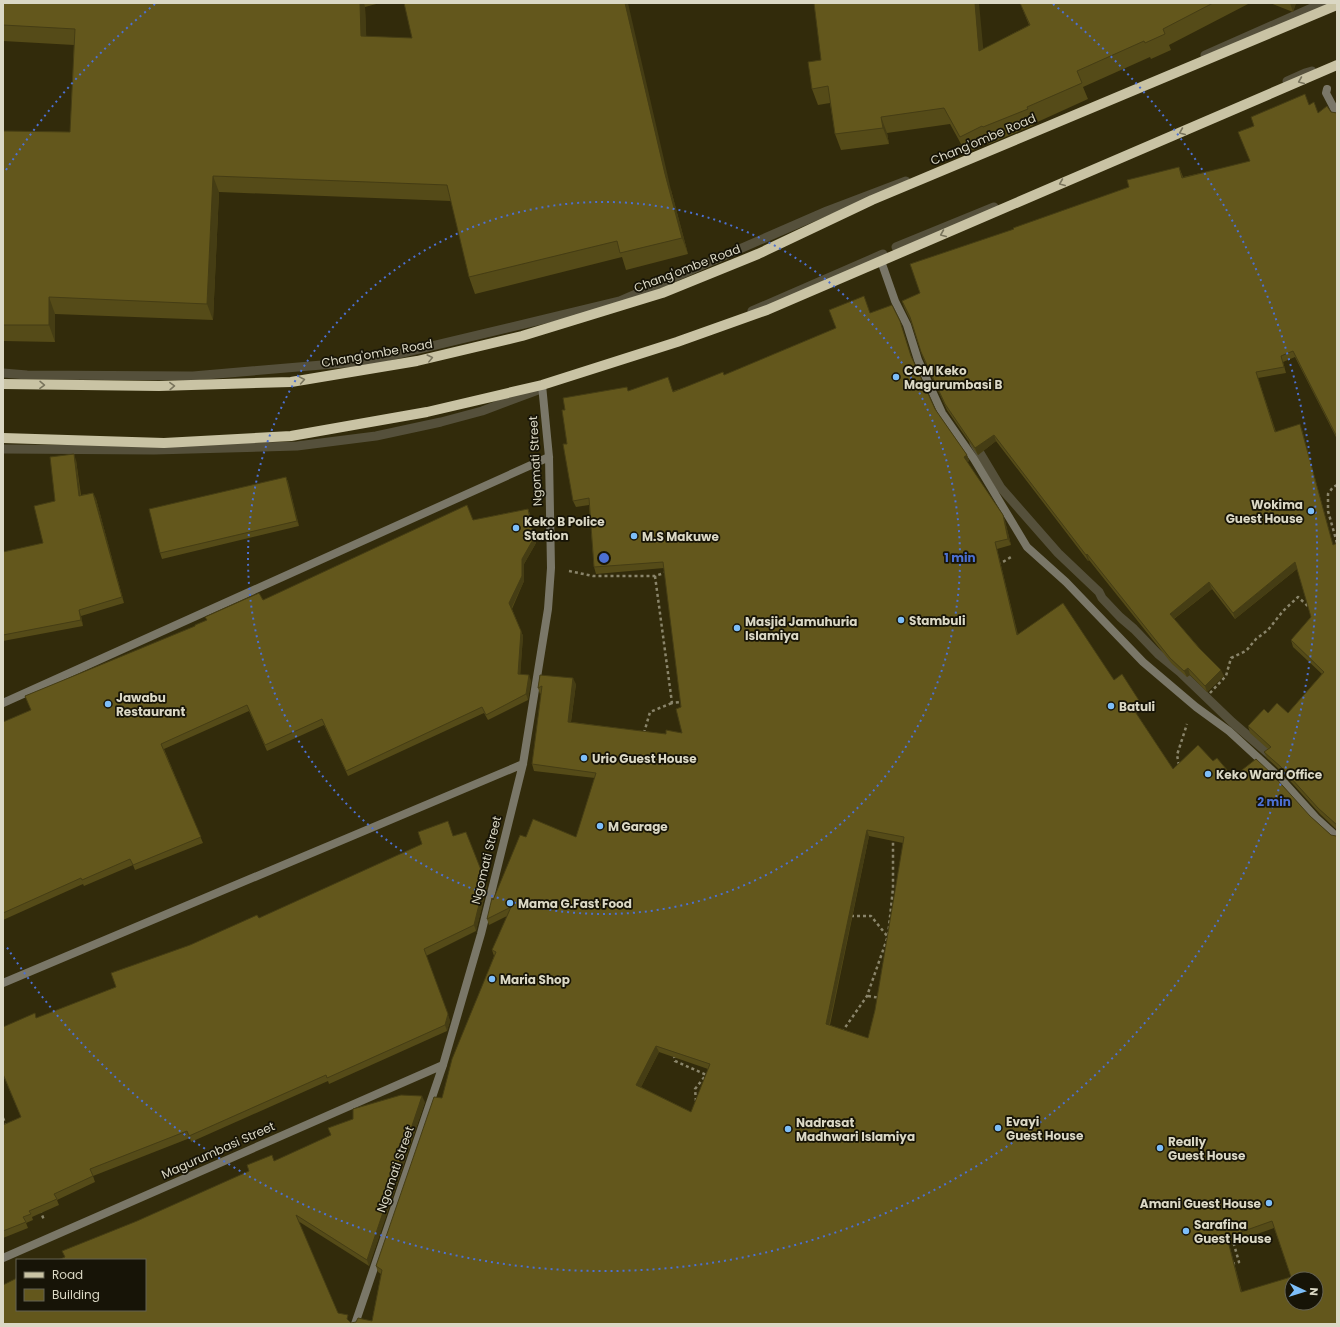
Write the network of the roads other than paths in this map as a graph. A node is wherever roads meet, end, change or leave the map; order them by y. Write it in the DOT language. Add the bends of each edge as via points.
graph roads {
  1 [pos="1337,5"];
  2 [pos="1337,66"];
  3 [pos="1327,89"];
  4 [pos="1337,114"];
  5 [pos="881,261"];
  6 [pos="3,384"];
  7 [pos="542,385"];
  8 [pos="3,438"];
  9 [pos="549,457"];
  10 [pos="3,703"];
  11 [pos="523,764"];
  12 [pos="1337,837"];
  13 [pos="3,983"];
  14 [pos="443,1064"];
  15 [pos="3,1258"];
  16 [pos="355,1324"];
  6 -- 1 [label="main road, Chang'ombe Road, one-way" via="159,386 291,382 417,361 522,336 677,288 758,254 872,200"];
  2 -- 5 [label="main road, one-way"];
  3 -- 4 [label="street" via="1326,93"];
  5 -- 7 [label="main road" via="767,310"];
  5 -- 12 [label="street" via="918,360 942,413 974,459 1027,547 1066,582 1143,662 1195,706 1229,730"];
  7 -- 8 [label="main road" via="427,412 291,436 164,443"];
  7 -- 9 [label="street, Ngomati Street"];
  9 -- 10 [label="street"];
  9 -- 11 [label="street, Ngomati Street" via="551,568 548,609"];
  11 -- 13 [label="street"];
  11 -- 14 [label="street, Ngomati Street" via="481,934"];
  14 -- 15 [label="street, Magurumbasi Street"];
  14 -- 16 [label="street, Ngomati Street"];
}
